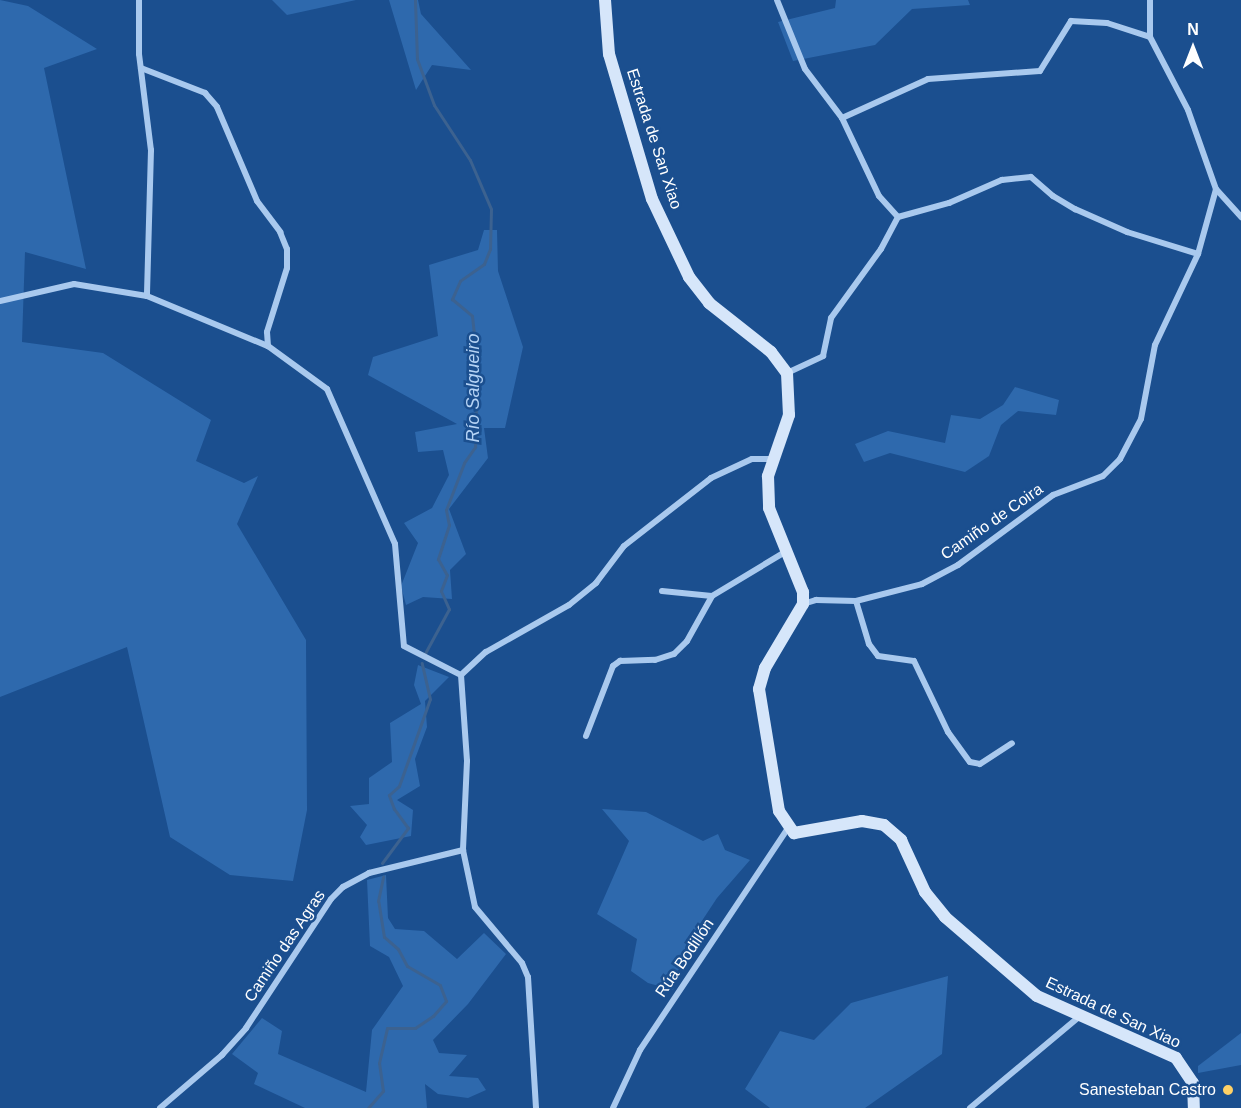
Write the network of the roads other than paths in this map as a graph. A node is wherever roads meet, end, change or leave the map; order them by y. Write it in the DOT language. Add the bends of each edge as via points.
graph roads {
  1 [pos="139,0"];
  2 [pos="605,0"];
  3 [pos="777,0"];
  4 [pos="1150,0"];
  5 [pos="1150,37"];
  6 [pos="141,68"];
  7 [pos="842,118"];
  8 [pos="1216,189"];
  9 [pos="898,217"];
  10 [pos="1241,217"];
  11 [pos="1198,254"];
  12 [pos="147,296"];
  13 [pos="0,302"];
  14 [pos="268,346"];
  15 [pos="787,373"];
  16 [pos="772,459"];
  17 [pos="785,552"];
  18 [pos="662,591"];
  19 [pos="712,596"];
  20 [pos="856,601"];
  21 [pos="802,604"];
  22 [pos="461,675"];
  23 [pos="586,736"];
  24 [pos="1012,743"];
  25 [pos="788,828"];
  26 [pos="463,850"];
  27 [pos="1079,1017"];
  28 [pos="160,1108"];
  29 [pos="536,1108"];
  30 [pos="613,1108"];
  31 [pos="970,1108"];
  32 [pos="1194,1108"];
  1 -- 6 [label="street"];
  2 -- 15 [label="street, Estrada de San Xiao" via="609,54 652,199 689,277 709,303 771,352"];
  3 -- 7 [label="street" via="805,69"];
  4 -- 5 [label="street"];
  5 -- 7 [label="street" via="1107,23 1071,21 1040,71 928,79"];
  5 -- 8 [label="street" via="1188,110"];
  6 -- 12 [label="street" via="150,150"];
  6 -- 14 [label="street" via="205,93 217,107 257,201 280,232 287,249 287,268 267,332"];
  7 -- 9 [label="street" via="879,196"];
  8 -- 10 [label="street"];
  8 -- 11 [label="street, Camiño de Coira"];
  9 -- 11 [label="street" via="949,203 1002,180 1031,177 1075,209 1127,232"];
  9 -- 15 [label="street" via="882,249 831,318 823,356"];
  11 -- 20 [label="street, Camiño de Coira" via="1155,345 1141,419 1120,459 1103,476 1053,495 958,564 922,584"];
  12 -- 13 [label="street" via="74,284"];
  12 -- 14 [label="street"];
  14 -- 22 [label="street" via="327,389 343,421 395,544 405,646"];
  15 -- 16 [label="street" via="789,415"];
  16 -- 17 [label="street" via="769,508"];
  16 -- 22 [label="street" via="752,459 711,478 624,546 596,583 569,604 486,652"];
  17 -- 19 [label="street"];
  17 -- 21 [label="street" via="803,592"];
  18 -- 19 [label="street"];
  19 -- 23 [label="street" via="687,641 674,654 655,660 620,661 613,666"];
  20 -- 21 [label="street, Camiño de Coira" via="816,600"];
  20 -- 24 [label="street" via="869,644 878,656 914,661 948,732 970,762 980,764"];
  21 -- 25 [label="street" via="765,668 759,689 773,792"];
  22 -- 26 [label="street" via="467,761"];
  25 -- 27 [label="street, Estrada de San Xiao" via="794,833 862,821 884,825 901,840 925,892 945,917 1037,996"];
  25 -- 30 [label="street, Rúa Bodillón" via="640,1050"];
  26 -- 28 [label="street, Camiño das Agras" via="369,873 343,887 331,899 246,1028 222,1055"];
  26 -- 29 [label="street" via="475,907 522,963 528,977"];
  27 -- 31 [label="street"];
  27 -- 32 [label="street, Estrada de San Xiao" via="1176,1058 1193,1083"];
}
